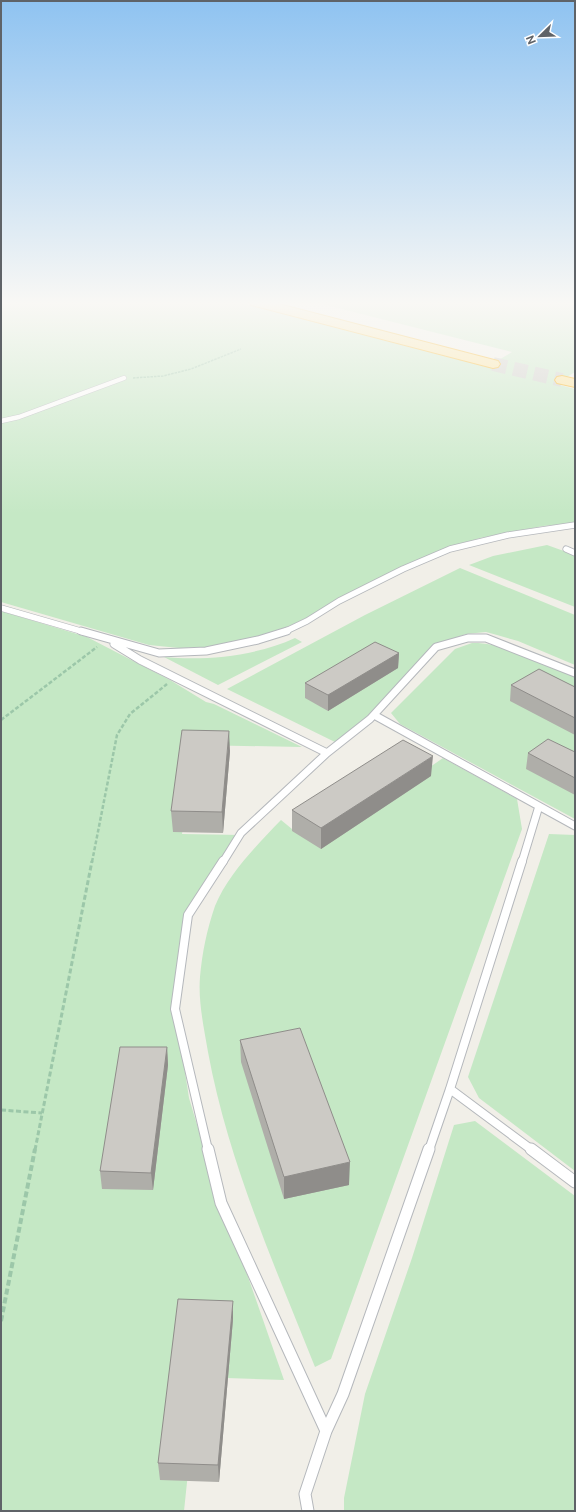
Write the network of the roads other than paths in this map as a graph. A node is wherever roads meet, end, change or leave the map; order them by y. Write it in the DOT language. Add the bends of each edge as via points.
graph roads {
  1 [pos="124,378"];
  2 [pos="1,421"];
  3 [pos="575,525"];
  4 [pos="566,549"];
  5 [pos="575,553"];
  6 [pos="1,608"];
  7 [pos="107,640"];
  8 [pos="575,673"];
  9 [pos="374,715"];
  10 [pos="327,753"];
  11 [pos="538,806"];
  12 [pos="575,826"];
  13 [pos="450,1089"];
  14 [pos="575,1182"];
  15 [pos="326,1431"];
  16 [pos="308,1511"];
  1 -- 2 [label="lane" via="19,417"];
  3 -- 7 [label="lane" via="508,535 450,549 346,597 286,631 258,640 206,651 179,653 159,653"];
  4 -- 5 [label="lane"];
  6 -- 7 [label="lane"];
  7 -- 10 [label="lane" via="175,678"];
  8 -- 9 [label="lane" via="486,638 468,638 436,647"];
  9 -- 10 [label="lane"];
  9 -- 11 [label="lane"];
  10 -- 15 [label="lane" via="242,834 188,915 175,1009 221,1203"];
  11 -- 12 [label="lane"];
  11 -- 13 [label="lane"];
  13 -- 14 [label="lane"];
  13 -- 15 [label="lane" via="343,1394"];
  15 -- 16 [label="lane" via="305,1494"];
}
